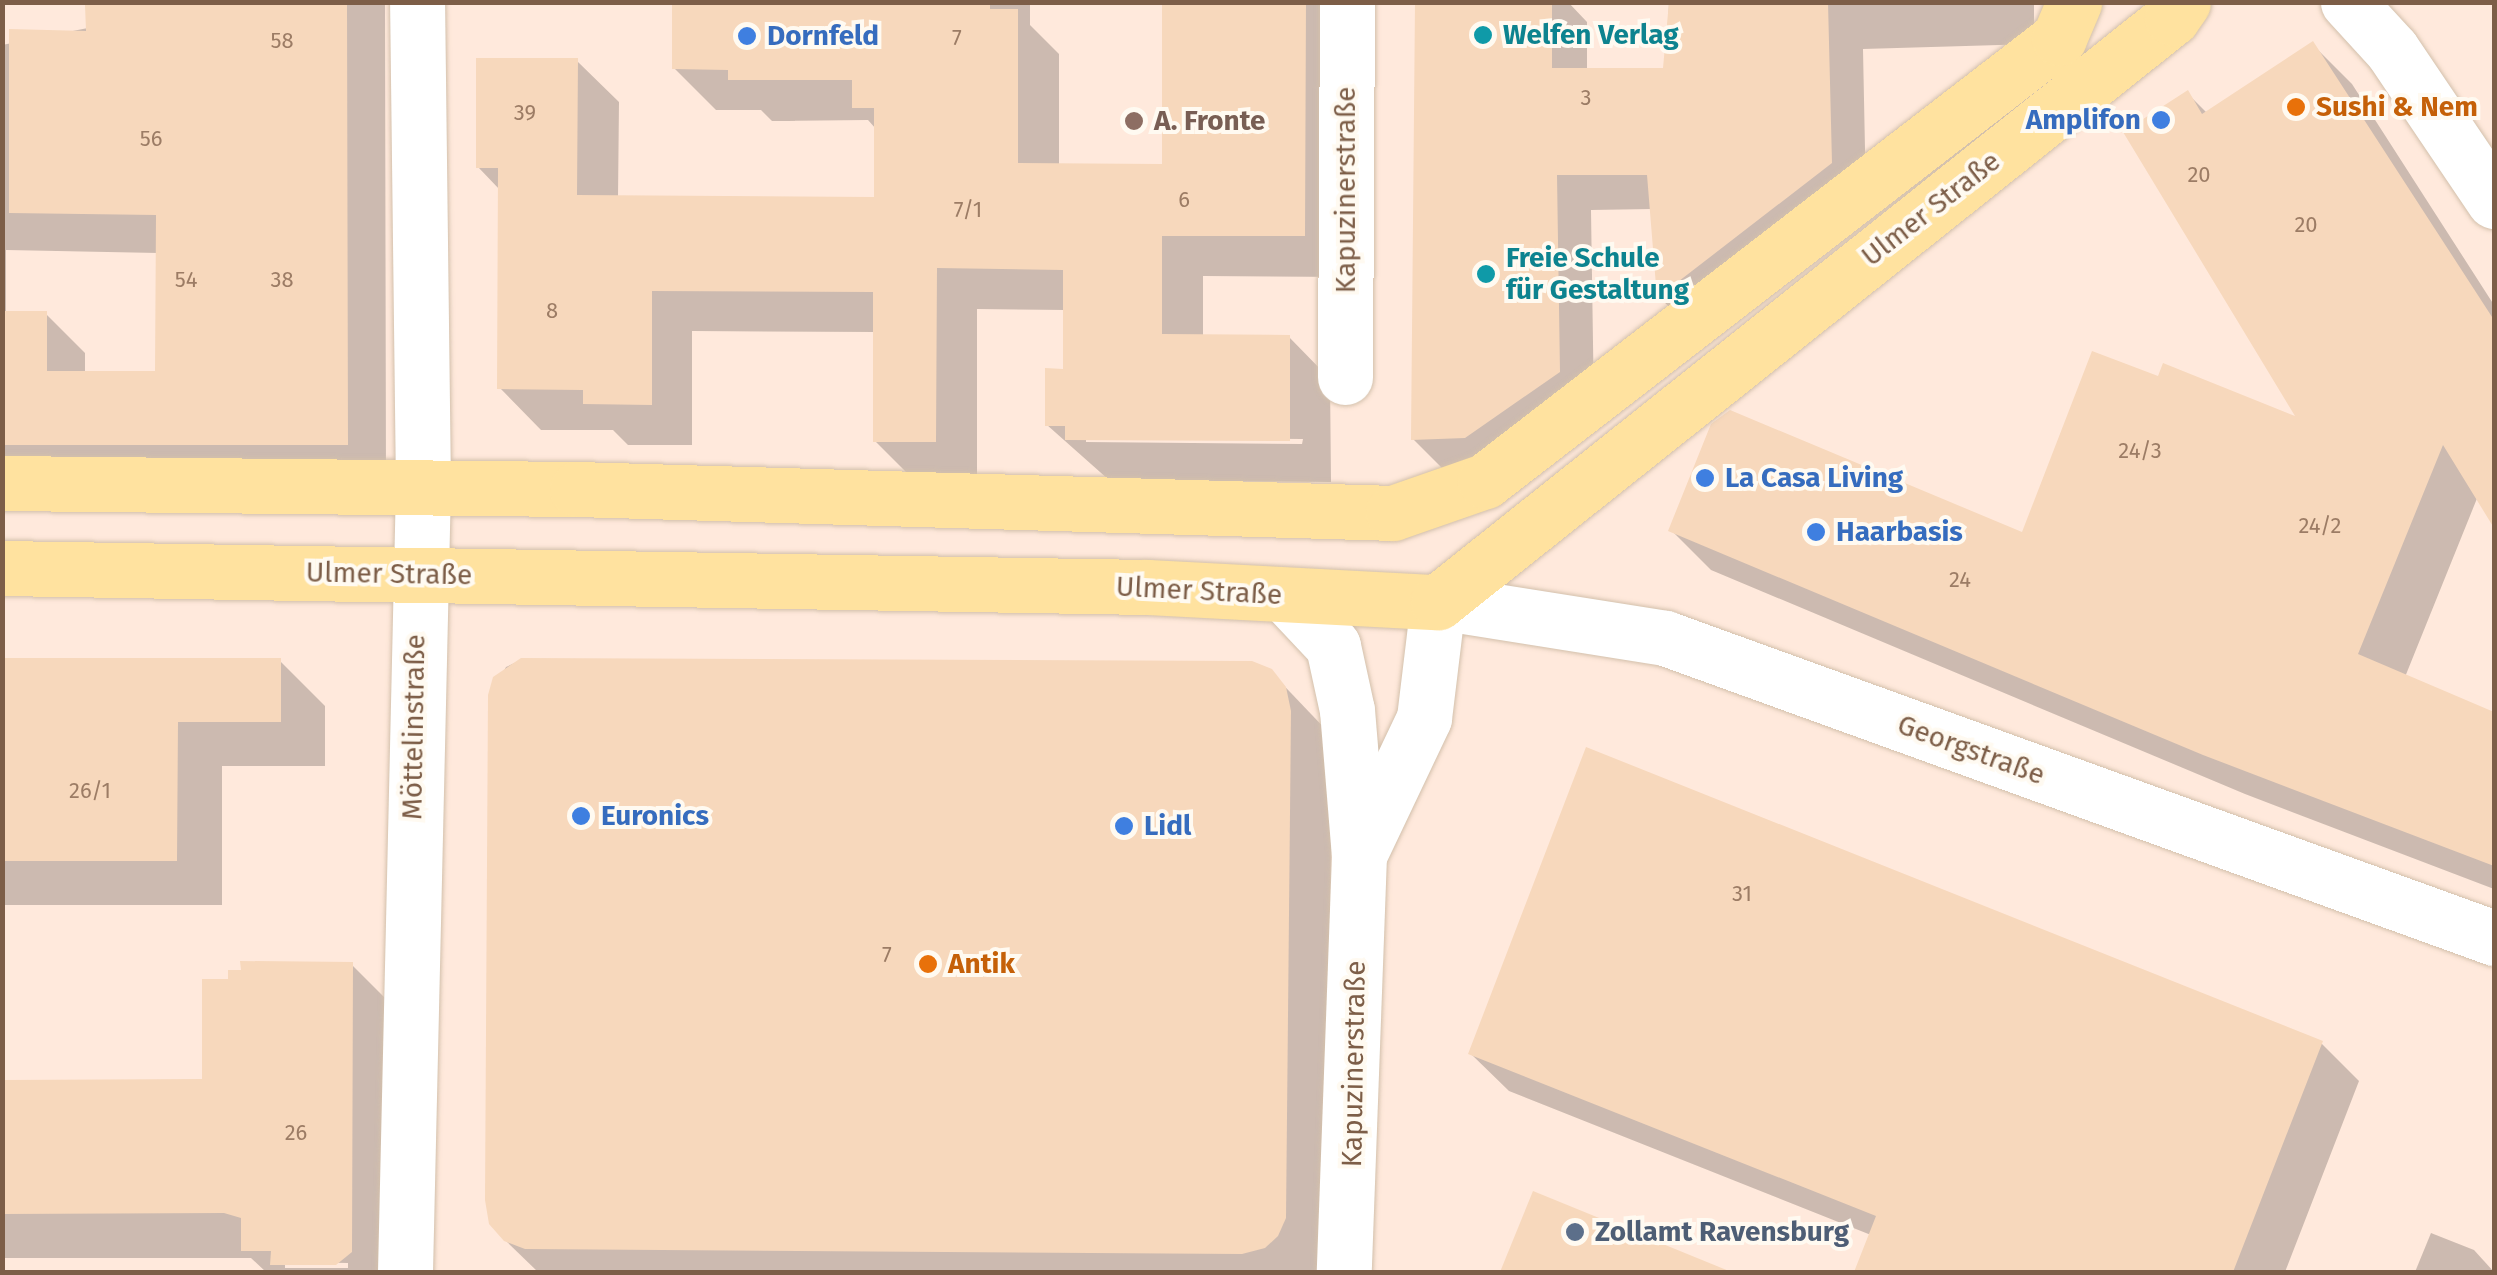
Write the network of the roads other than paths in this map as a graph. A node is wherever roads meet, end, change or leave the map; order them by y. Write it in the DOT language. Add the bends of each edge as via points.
graph roads {
  1 [pos="417,2"];
  2 [pos="1347,2"];
  3 [pos="2100,2"];
  4 [pos="2182,2"];
  5 [pos="2348,2"];
  6 [pos="2067,20"];
  7 [pos="2494,201"];
  8 [pos="1345,377"];
  9 [pos="2,484"];
  10 [pos="423,486"];
  11 [pos="2,568"];
  12 [pos="418,574"];
  13 [pos="1285,596"];
  14 [pos="1438,602"];
  15 [pos="1359,854"];
  16 [pos="2494,938"];
  17 [pos="406,1272"];
  18 [pos="1344,1272"];
  1 -- 10 [label="street, Möttelinstraße"];
  2 -- 8 [label="street, Kapuzinerstraße"];
  3 -- 6 [label="street, Ulmer Straße"];
  4 -- 14 [label="main road, Ulmer Straße" via="2142,42"];
  5 -- 7 [label="street" via="2392,50"];
  6 -- 10 [label="main road, Ulmer Straße" via="1484,481 1393,513"];
  9 -- 10 [label="main road, Ulmer Straße"];
  10 -- 12 [label="street, Möttelinstraße"];
  11 -- 12 [label="main road, Ulmer Straße"];
  12 -- 13 [label="main road, Ulmer Straße"];
  12 -- 17 [label="street, Möttelinstraße"];
  13 -- 14 [label="main road, Ulmer Straße"];
  13 -- 15 [label="street, Kapuzinerstraße" via="1333,646 1348,710"];
  14 -- 15 [label="street, Kapuzinerstraße" via="1424,718"];
  14 -- 16 [label="street, Georgstraße" via="1665,638"];
  15 -- 18 [label="street, Kapuzinerstraße"];
}
